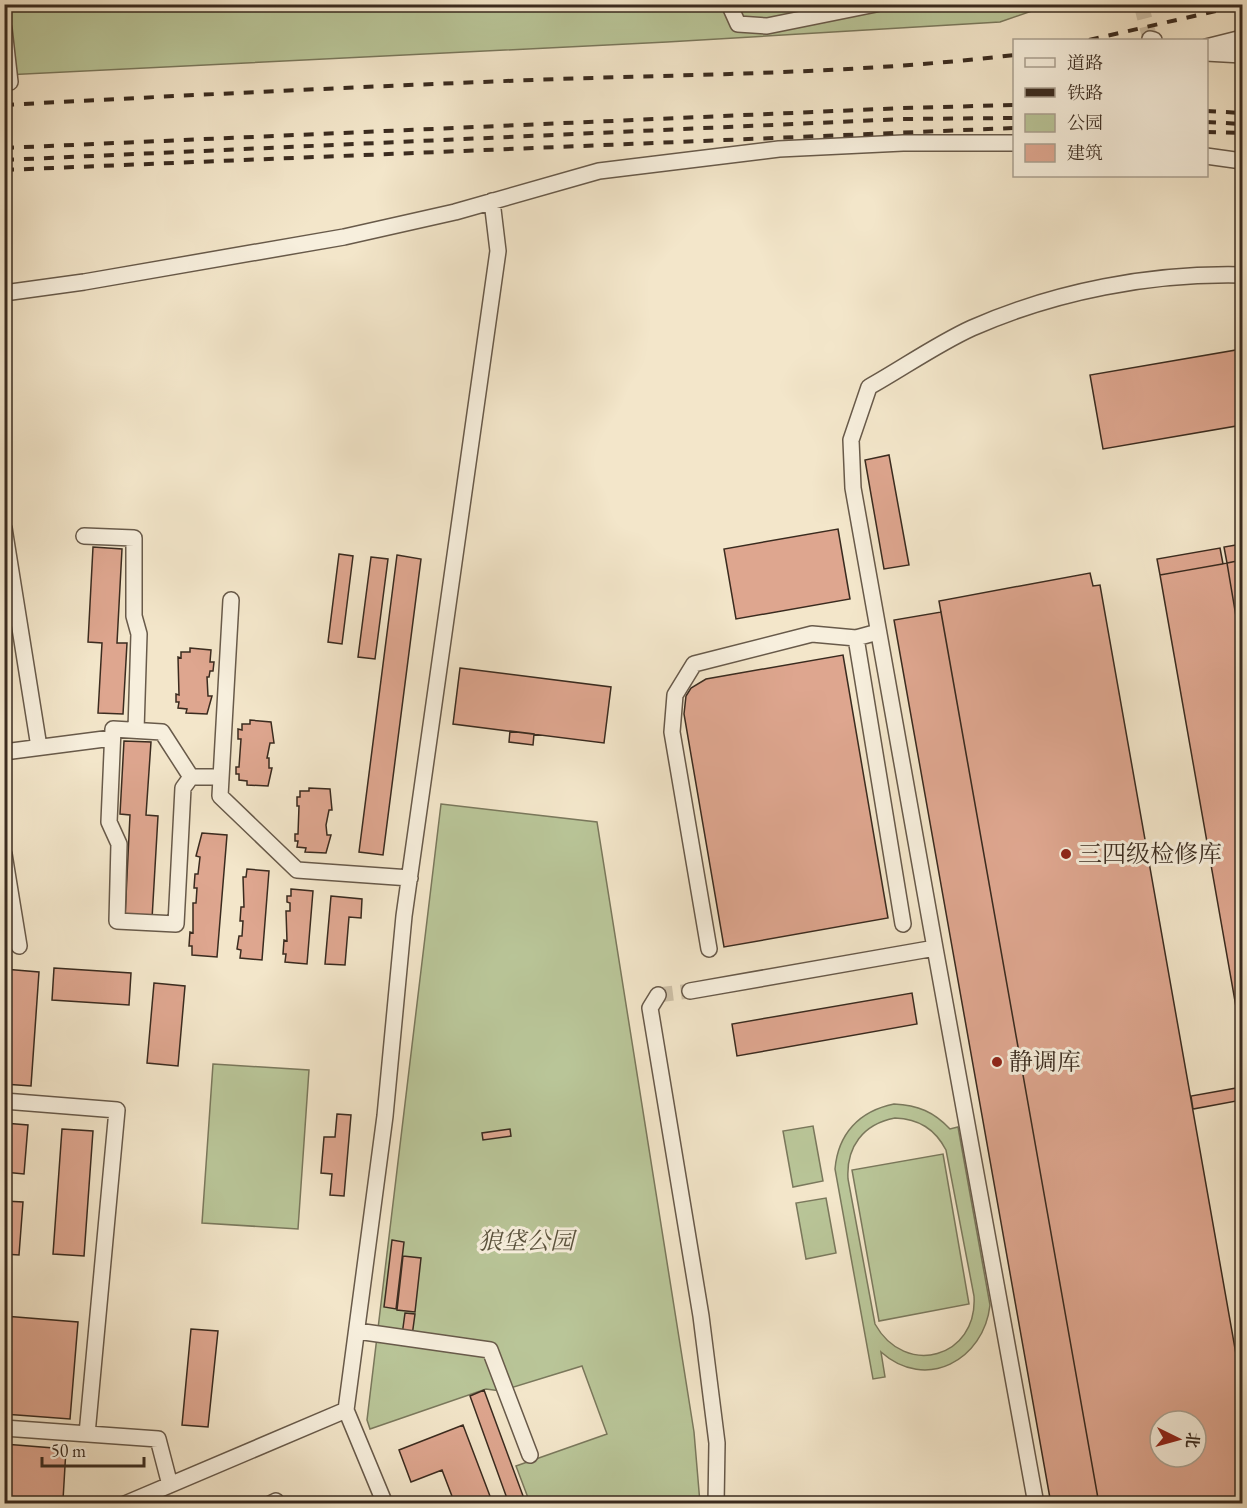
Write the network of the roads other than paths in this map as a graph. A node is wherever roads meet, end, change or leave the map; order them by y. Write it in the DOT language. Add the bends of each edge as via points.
graph roads {
  1 [pos="729,4"];
  2 [pos="876,4"];
  3 [pos="4,29"];
  4 [pos="1242,38"];
  5 [pos="1208,46"];
  6 [pos="1208,52"];
  7 [pos="1242,55"];
  8 [pos="10,82"];
  9 [pos="1013,142"];
  10 [pos="1208,156"];
  11 [pos="1242,161"];
  12 [pos="492,201"];
  13 [pos="1242,275"];
  14 [pos="4,293"];
  15 [pos="4,528"];
  16 [pos="84,536"];
  17 [pos="10,561"];
  18 [pos="231,600"];
  19 [pos="878,632"];
  20 [pos="856,638"];
  21 [pos="136,730"];
  22 [pos="112,738"];
  23 [pos="39,747"];
  24 [pos="4,752"];
  25 [pos="191,777"];
  26 [pos="221,777"];
  27 [pos="4,854"];
  28 [pos="410,878"];
  29 [pos="7,883"];
  30 [pos="903,924"];
  31 [pos="19,946"];
  32 [pos="935,948"];
  33 [pos="709,949"];
  34 [pos="690,991"];
  35 [pos="658,995"];
  36 [pos="4,1101"];
  37 [pos="357,1331"];
  38 [pos="346,1410"];
  39 [pos="4,1428"];
  40 [pos="87,1434"];
  41 [pos="530,1455"];
  42 [pos="170,1485"];
  43 [pos="125,1503"];
  44 [pos="385,1503"];
  45 [pos="716,1503"];
  46 [pos="1036,1503"];
  1 -- 2 [label="street" via="738,24 767,26"];
  3 -- 8 [label="street"];
  4 -- 5 [label="street"];
  6 -- 7 [label="street"];
  9 -- 12 [label="street" via="779,148 599,171"];
  10 -- 11 [label="street"];
  12 -- 14 [label="street" via="344,237"];
  12 -- 28 [label="street" via="498,251"];
  13 -- 19 [label="street" via="1197,274 1072,292 971,328 869,387 851,440 853,488"];
  15 -- 17 [label="street"];
  16 -- 21 [label="street" via="134,538 134,616 140,634"];
  17 -- 23 [label="street"];
  18 -- 26 [label="street"];
  19 -- 20 [label="street"];
  19 -- 32 [label="street"];
  20 -- 30 [label="street"];
  20 -- 33 [label="street" via="812,634 694,664 675,695 672,732"];
  21 -- 22 [label="street" via="113,729"];
  21 -- 25 [label="street" via="162,732"];
  22 -- 23 [label="street"];
  22 -- 25 [label="street" via="109,822 119,844 117,921 176,924 183,788"];
  23 -- 24 [label="street"];
  25 -- 26 [label="street"];
  26 -- 28 [label="street" via="220,796 297,870"];
  27 -- 29 [label="street"];
  28 -- 37 [label="street"];
  29 -- 31 [label="street"];
  32 -- 34 [label="street"];
  32 -- 46 [label="street"];
  35 -- 45 [label="street" via="650,1008 701,1316 717,1443"];
  36 -- 40 [label="street" via="117,1110"];
  37 -- 38 [label="street"];
  37 -- 41 [label="street" via="490,1350"];
  38 -- 42 [label="street"];
  38 -- 44 [label="street"];
  39 -- 40 [label="street"];
  40 -- 42 [label="street" via="158,1439"];
  42 -- 43 [label="street"];
}
